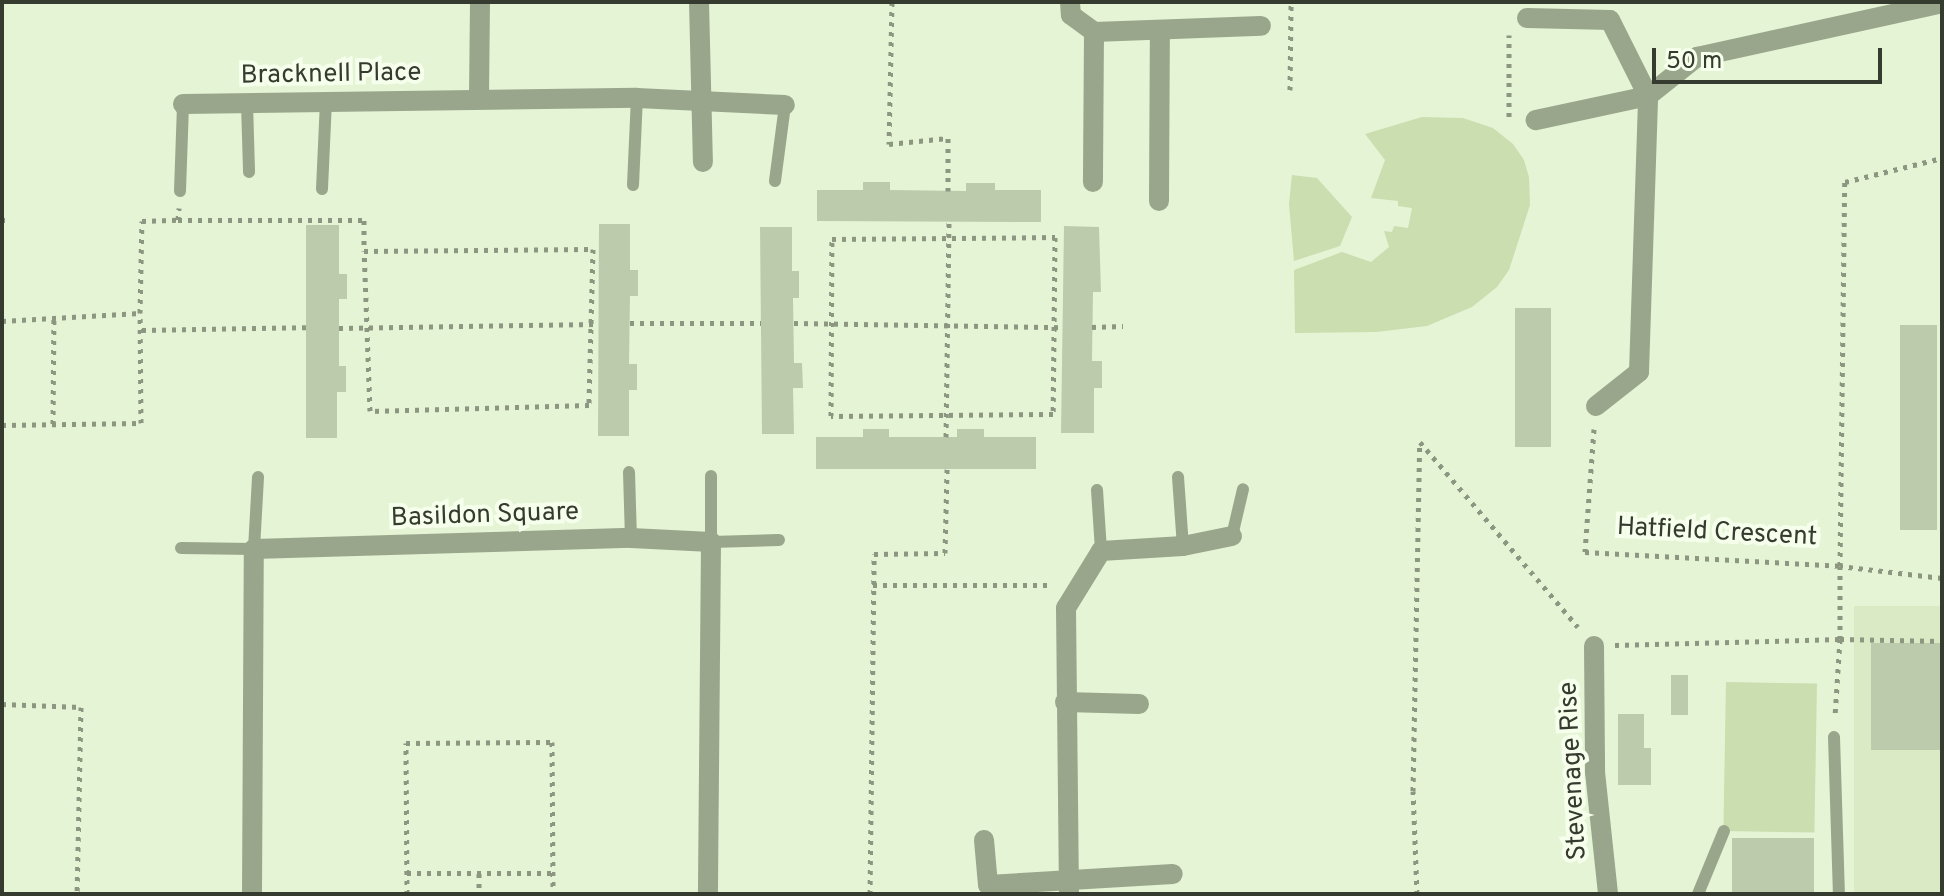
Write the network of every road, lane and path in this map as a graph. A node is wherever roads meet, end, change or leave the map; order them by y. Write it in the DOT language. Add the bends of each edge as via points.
graph roads {
  1 [pos="480,2"];
  2 [pos="699,2"];
  3 [pos="892,2"];
  4 [pos="1070,2"];
  5 [pos="1291,2"];
  6 [pos="1942,3"];
  7 [pos="1888,9"];
  8 [pos="1527,18"];
  9 [pos="1261,26"];
  10 [pos="1160,30"];
  11 [pos="1509,31"];
  12 [pos="1094,32"];
  13 [pos="1290,90"];
  14 [pos="1648,96"];
  15 [pos="479,98"];
  16 [pos="637,98"];
  17 [pos="326,100"];
  18 [pos="701,101"];
  19 [pos="247,103"];
  20 [pos="183,104"];
  21 [pos="785,105"];
  22 [pos="1536,120"];
  23 [pos="1942,158"];
  24 [pos="703,162"];
  25 [pos="249,172"];
  26 [pos="775,181"];
  27 [pos="1093,182"];
  28 [pos="633,185"];
  29 [pos="322,189"];
  30 [pos="180,191"];
  31 [pos="948,191"];
  32 [pos="1159,201"];
  33 [pos="178,220"];
  34 [pos="949,221"];
  35 [pos="949,237"];
  36 [pos="364,251"];
  37 [pos="140,313"];
  38 [pos="54,318"];
  39 [pos="2,321"];
  40 [pos="630,323"];
  41 [pos="761,323"];
  42 [pos="794,323"];
  43 [pos="589,324"];
  44 [pos="598,324"];
  45 [pos="831,324"];
  46 [pos="948,325"];
  47 [pos="1123,326"];
  48 [pos="306,327"];
  49 [pos="1052,327"];
  50 [pos="1062,327"];
  51 [pos="1092,327"];
  52 [pos="339,328"];
  53 [pos="365,328"];
  54 [pos="142,330"];
  55 [pos="1596,406"];
  56 [pos="947,415"];
  57 [pos="53,424"];
  58 [pos="2,425"];
  59 [pos="946,437"];
  60 [pos="947,469"];
  61 [pos="629,472"];
  62 [pos="711,476"];
  63 [pos="258,477"];
  64 [pos="1178,477"];
  65 [pos="1243,489"];
  66 [pos="1097,490"];
  67 [pos="1232,536"];
  68 [pos="631,538"];
  69 [pos="779,540"];
  70 [pos="711,542"];
  71 [pos="1183,546"];
  72 [pos="181,548"];
  73 [pos="254,549"];
  74 [pos="1101,551"];
  75 [pos="1840,566"];
  76 [pos="1942,578"];
  77 [pos="873,585"];
  78 [pos="1082,585"];
  79 [pos="1840,639"];
  80 [pos="1942,641"];
  81 [pos="1594,646"];
  82 [pos="1065,702"];
  83 [pos="2,704"];
  84 [pos="1139,704"];
  85 [pos="1834,737"];
  86 [pos="1724,831"];
  87 [pos="984,840"];
  88 [pos="407,873"];
  89 [pos="479,873"];
  90 [pos="553,873"];
  91 [pos="1173,874"];
  92 [pos="1068,888"];
  93 [pos="77,894"];
  94 [pos="252,894"];
  95 [pos="407,894"];
  96 [pos="479,894"];
  97 [pos="553,894"];
  98 [pos="708,894"];
  99 [pos="870,894"];
  100 [pos="1417,894"];
  101 [pos="1608,894"];
  102 [pos="1698,894"];
  103 [pos="1839,894"];
  1 -- 15 [label="street"];
  2 -- 18 [label="street"];
  3 -- 31 [label="path" via="889,144 948,138"];
  4 -- 12 [label="street" via="1071,15"];
  5 -- 13 [label="path"];
  6 -- 7 [label="street"];
  7 -- 14 [label="street" via="1697,57"];
  8 -- 14 [label="street" via="1610,20"];
  9 -- 10 [label="street"];
  10 -- 12 [label="street"];
  10 -- 32 [label="street"];
  11 -- 22 [label="path" via="1509,118"];
  12 -- 27 [label="street"];
  14 -- 22 [label="street"];
  14 -- 55 [label="street" via="1639,372"];
  15 -- 16 [label="street, Bracknell Place"];
  15 -- 17 [label="street, Bracknell Place"];
  16 -- 18 [label="street, Bracknell Place"];
  16 -- 28 [label="lane"];
  17 -- 19 [label="street, Bracknell Place"];
  17 -- 29 [label="lane"];
  18 -- 21 [label="street, Bracknell Place"];
  18 -- 24 [label="street"];
  19 -- 20 [label="street, Bracknell Place"];
  19 -- 25 [label="lane"];
  20 -- 30 [label="lane"];
  21 -- 26 [label="lane"];
  23 -- 75 [label="path, Hatfield Crescent" via="1845,182"];
  30 -- 33 [label="path"];
  33 -- 36 [label="path" via="364,220"];
  33 -- 37 [label="path" via="142,221"];
  34 -- 35 [label="path"];
  35 -- 45 [label="path" via="832,239"];
  35 -- 46 [label="path"];
  35 -- 49 [label="path" via="1055,237"];
  36 -- 43 [label="path" via="593,249"];
  36 -- 53 [label="path"];
  37 -- 38 [label="path"];
  37 -- 54 [label="path"];
  38 -- 39 [label="path"];
  38 -- 57 [label="path"];
  40 -- 41 [label="path"];
  42 -- 45 [label="path"];
  43 -- 44 [label="path"];
  43 -- 53 [label="path"];
  43 -- 53 [label="path" via="589,405 370,411"];
  45 -- 46 [label="path"];
  45 -- 56 [label="path" via="831,416"];
  46 -- 49 [label="path"];
  46 -- 56 [label="path"];
  47 -- 51 [label="path"];
  48 -- 54 [label="path"];
  49 -- 50 [label="path"];
  49 -- 56 [label="path" via="1053,414"];
  52 -- 53 [label="path"];
  54 -- 57 [label="path" via="141,423"];
  55 -- 75 [label="path, Hatfield Crescent" via="1585,552"];
  56 -- 59 [label="path"];
  57 -- 58 [label="path"];
  60 -- 77 [label="path" via="945,553 874,554"];
  61 -- 68 [label="lane"];
  62 -- 70 [label="lane"];
  63 -- 73 [label="lane"];
  64 -- 71 [label="lane"];
  65 -- 67 [label="lane"];
  66 -- 74 [label="lane"];
  67 -- 71 [label="street"];
  68 -- 70 [label="street, Basildon Square"];
  68 -- 73 [label="street, Basildon Square"];
  69 -- 70 [label="lane"];
  70 -- 98 [label="street"];
  71 -- 74 [label="street"];
  72 -- 73 [label="lane"];
  73 -- 94 [label="street"];
  74 -- 78 [label="street"];
  75 -- 76 [label="path"];
  75 -- 79 [label="path"];
  77 -- 78 [label="path"];
  77 -- 99 [label="path"];
  78 -- 82 [label="street" via="1066,608"];
  79 -- 80 [label="path"];
  79 -- 81 [label="path"];
  79 -- 85 [label="path"];
  81 -- 100 [label="path" via="1420,442 1413,791"];
  81 -- 101 [label="street, Stevenage Rise" via="1595,772"];
  82 -- 84 [label="street"];
  82 -- 92 [label="street"];
  83 -- 93 [label="path" via="81,707"];
  85 -- 103 [label="lane"];
  86 -- 102 [label="lane"];
  87 -- 92 [label="street" via="988,885"];
  88 -- 89 [label="path"];
  88 -- 90 [label="path" via="406,743 538,742 552,742"];
  88 -- 95 [label="path"];
  89 -- 90 [label="path"];
  89 -- 96 [label="path"];
  90 -- 97 [label="path"];
  91 -- 92 [label="street"];
}
